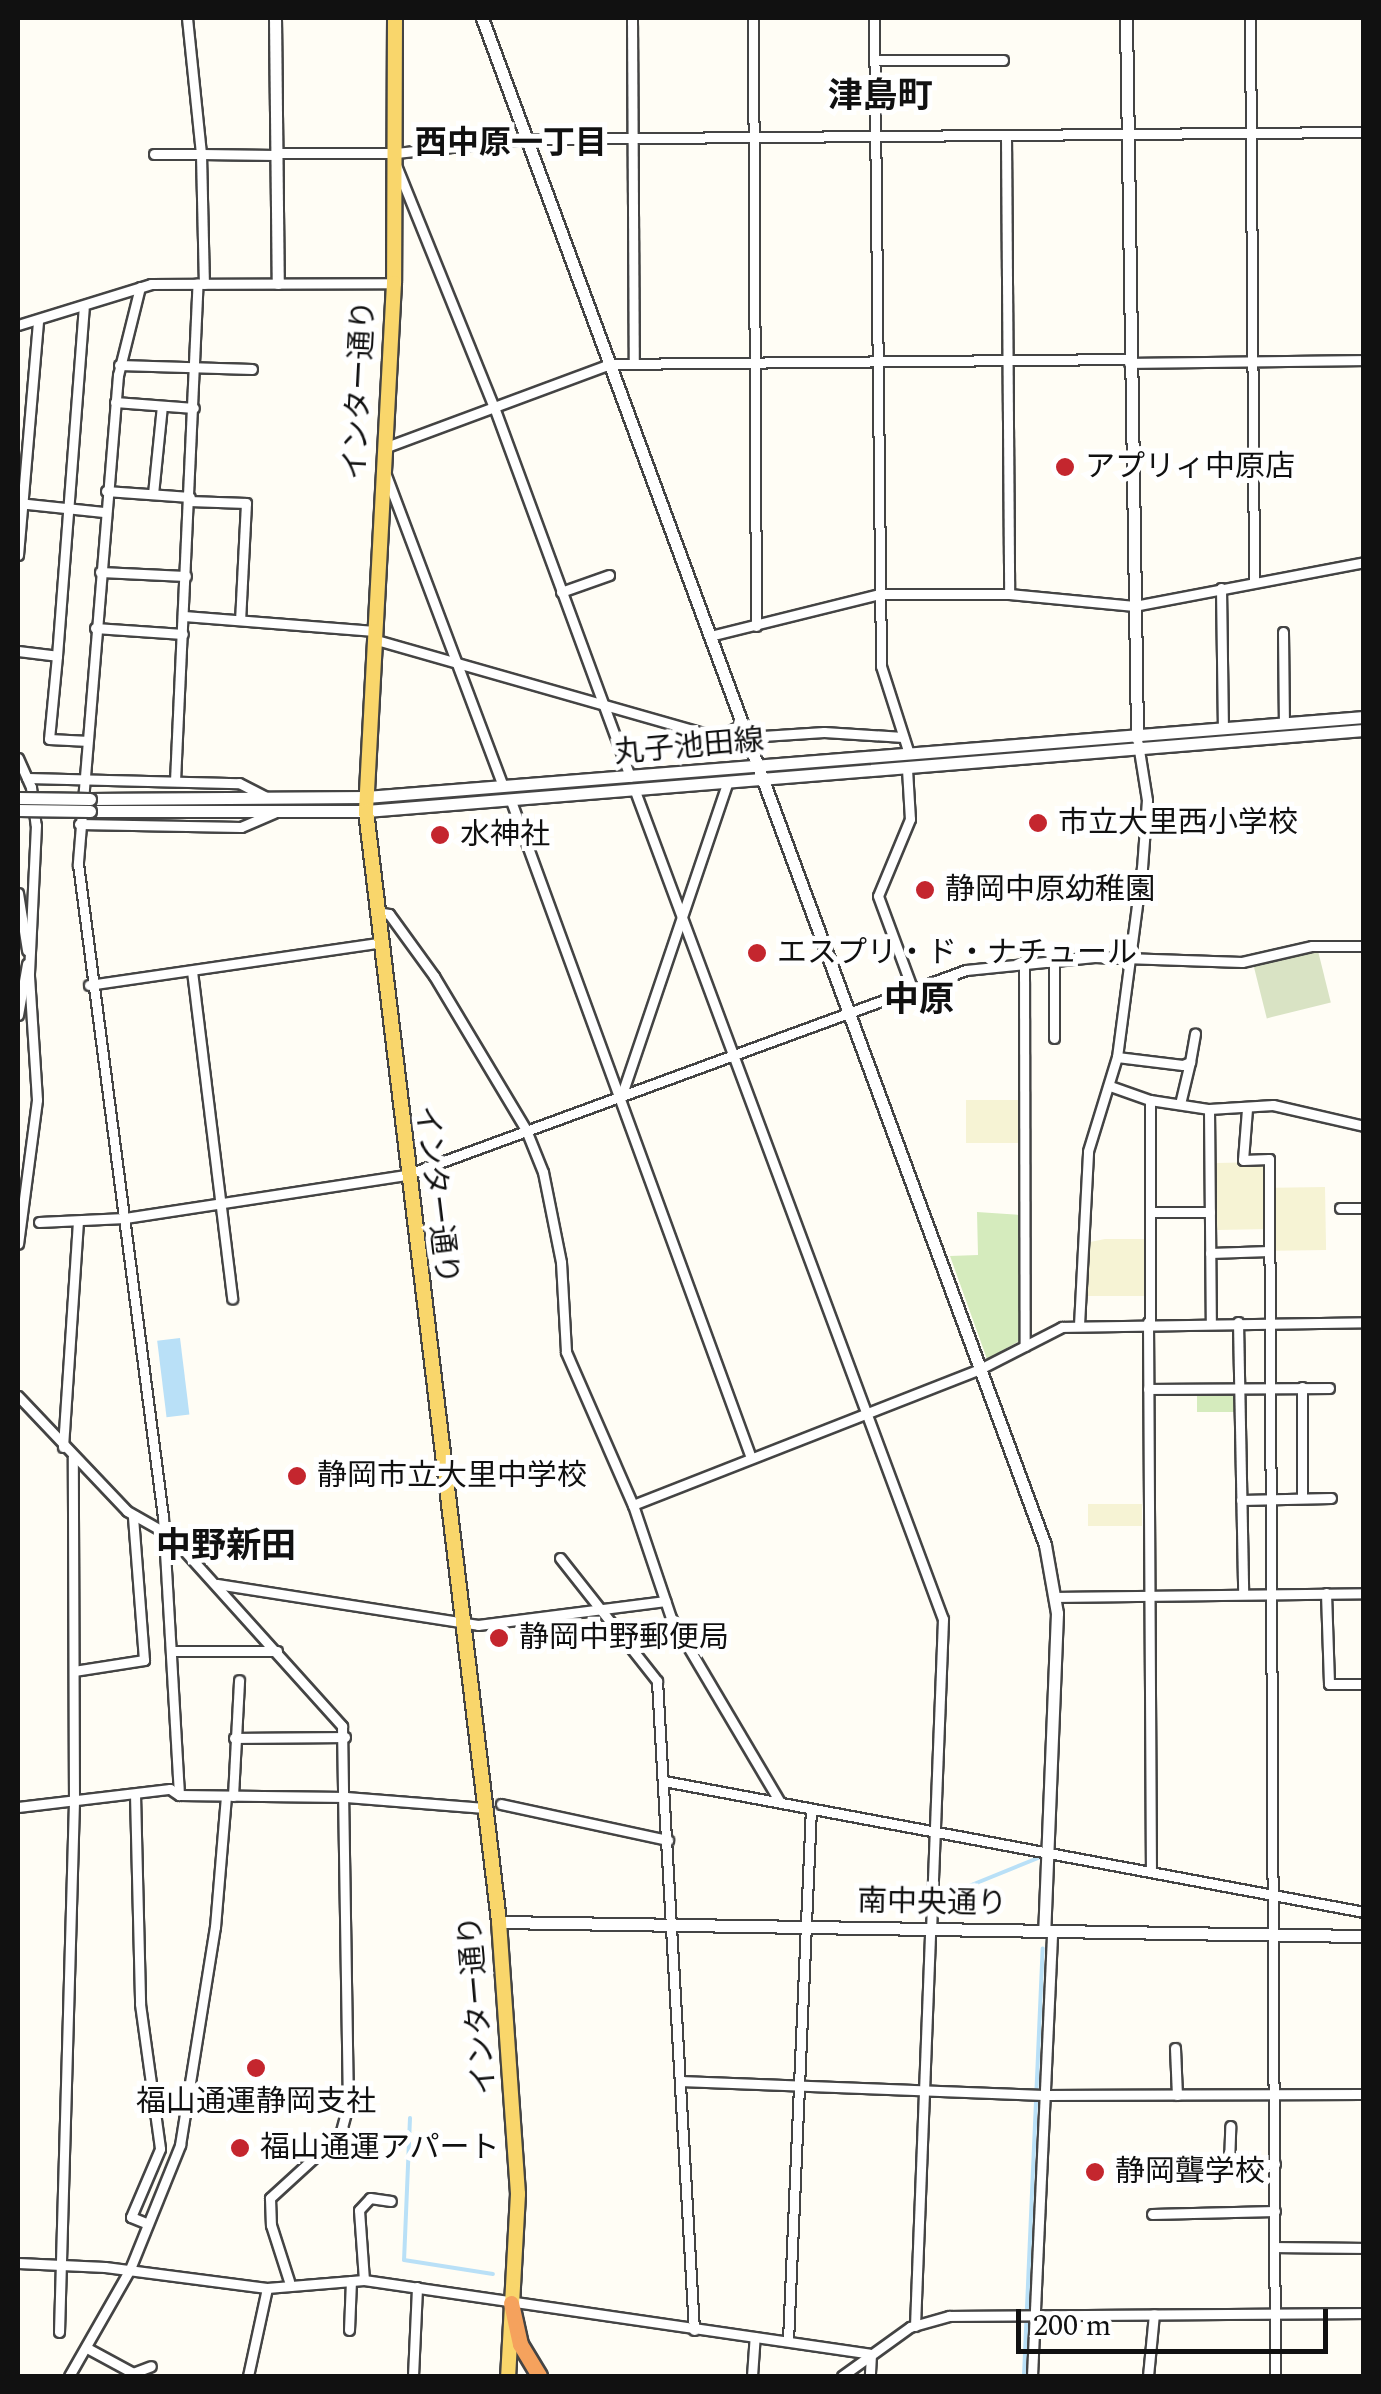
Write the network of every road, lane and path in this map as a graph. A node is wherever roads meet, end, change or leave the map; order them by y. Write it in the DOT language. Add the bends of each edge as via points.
graph roads {
  1 [pos="187,18"];
  2 [pos="275,18"];
  3 [pos="395,18"];
  4 [pos="482,18"];
  5 [pos="632,18"];
  6 [pos="753,18"];
  7 [pos="874,18"];
  8 [pos="1126,18"];
  9 [pos="1250,18"];
  10 [pos="875,60"];
  11 [pos="1003,60"];
  12 [pos="1364,132"];
  13 [pos="1251,135"];
  14 [pos="754,136"];
  15 [pos="876,136"];
  16 [pos="1006,136"];
  17 [pos="1129,136"];
  18 [pos="634,137"];
  19 [pos="526,138"];
  20 [pos="154,154"];
  21 [pos="201,154"];
  22 [pos="276,154"];
  23 [pos="396,158"];
  24 [pos="278,283"];
  25 [pos="394,283"];
  26 [pos="201,284"];
  27 [pos="140,287"];
  28 [pos="84,309"];
  29 [pos="38,320"];
  30 [pos="18,325"];
  31 [pos="1364,360"];
  32 [pos="1005,361"];
  33 [pos="1129,361"];
  34 [pos="1252,362"];
  35 [pos="878,363"];
  36 [pos="610,364"];
  37 [pos="634,364"];
  38 [pos="753,364"];
  39 [pos="119,365"];
  40 [pos="195,367"];
  41 [pos="252,369"];
  42 [pos="115,402"];
  43 [pos="162,406"];
  44 [pos="494,407"];
  45 [pos="194,408"];
  46 [pos="23,433"];
  47 [pos="384,448"];
  48 [pos="383,466"];
  49 [pos="106,490"];
  50 [pos="153,494"];
  51 [pos="190,499"];
  52 [pos="20,504"];
  53 [pos="68,508"];
  54 [pos="104,512"];
  55 [pos="18,555"];
  56 [pos="1364,562"];
  57 [pos="100,572"];
  58 [pos="609,574"];
  59 [pos="186,576"];
  60 [pos="1254,582"];
  61 [pos="1221,588"];
  62 [pos="561,592"];
  63 [pos="880,594"];
  64 [pos="1009,594"];
  65 [pos="1134,606"];
  66 [pos="184,616"];
  67 [pos="240,620"];
  68 [pos="756,626"];
  69 [pos="95,628"];
  70 [pos="1283,632"];
  71 [pos="184,634"];
  72 [pos="373,635"];
  73 [pos="710,636"];
  74 [pos="18,650"];
  75 [pos="56,656"];
  76 [pos="457,663"];
  77 [pos="604,706"];
  78 [pos="1364,716"];
  79 [pos="1284,723"];
  80 [pos="1224,728"];
  81 [pos="1364,730"];
  82 [pos="744,731"];
  83 [pos="902,737"];
  84 [pos="84,741"];
  85 [pos="1138,742"];
  86 [pos="909,754"];
  87 [pos="18,758"];
  88 [pos="757,767"];
  89 [pos="907,769"];
  90 [pos="630,777"];
  91 [pos="27,778"];
  92 [pos="81,780"];
  93 [pos="763,780"];
  94 [pos="176,781"];
  95 [pos="727,782"];
  96 [pos="503,786"];
  97 [pos="635,791"];
  98 [pos="18,798"];
  99 [pos="511,800"];
  100 [pos="266,803"];
  101 [pos="366,804"];
  102 [pos="18,810"];
  103 [pos="276,812"];
  104 [pos="79,824"];
  105 [pos="18,894"];
  106 [pos="375,912"];
  107 [pos="682,917"];
  108 [pos="377,943"];
  109 [pos="1364,946"];
  110 [pos="1132,957"];
  111 [pos="30,959"];
  112 [pos="1054,960"];
  113 [pos="1024,963"];
  114 [pos="192,972"];
  115 [pos="89,985"];
  116 [pos="912,988"];
  117 [pos="849,1011"];
  118 [pos="18,1014"];
  119 [pos="1195,1033"];
  120 [pos="1054,1038"];
  121 [pos="732,1053"];
  122 [pos="1117,1057"];
  123 [pos="1190,1062"];
  124 [pos="1110,1086"];
  125 [pos="621,1097"];
  126 [pos="1150,1100"];
  127 [pos="1180,1104"];
  128 [pos="1246,1108"];
  129 [pos="1209,1109"];
  130 [pos="1364,1126"];
  131 [pos="526,1130"];
  132 [pos="406,1176"];
  133 [pos="220,1204"];
  134 [pos="1340,1208"];
  135 [pos="1364,1208"];
  136 [pos="1150,1212"];
  137 [pos="1210,1212"];
  138 [pos="124,1218"];
  139 [pos="40,1222"];
  140 [pos="78,1223"];
  141 [pos="18,1244"];
  142 [pos="1270,1252"];
  143 [pos="1210,1253"];
  144 [pos="232,1298"];
  145 [pos="1149,1322"];
  146 [pos="1211,1322"];
  147 [pos="1238,1322"];
  148 [pos="1270,1322"];
  149 [pos="1364,1322"];
  150 [pos="1079,1324"];
  151 [pos="1025,1346"];
  152 [pos="980,1369"];
  153 [pos="1270,1387"];
  154 [pos="1239,1388"];
  155 [pos="1302,1388"];
  156 [pos="1329,1388"];
  157 [pos="1148,1389"];
  158 [pos="18,1396"];
  159 [pos="865,1412"];
  160 [pos="63,1447"];
  161 [pos="73,1457"];
  162 [pos="751,1458"];
  163 [pos="1302,1498"];
  164 [pos="1331,1498"];
  165 [pos="1270,1499"];
  166 [pos="1241,1500"];
  167 [pos="633,1505"];
  168 [pos="133,1516"];
  169 [pos="161,1529"];
  170 [pos="560,1558"];
  171 [pos="216,1584"];
  172 [pos="1326,1592"];
  173 [pos="1364,1593"];
  174 [pos="1152,1594"];
  175 [pos="1242,1594"];
  176 [pos="1272,1594"];
  177 [pos="1057,1597"];
  178 [pos="665,1601"];
  179 [pos="598,1608"];
  180 [pos="464,1623"];
  181 [pos="172,1651"];
  182 [pos="277,1651"];
  183 [pos="74,1671"];
  184 [pos="239,1680"];
  185 [pos="1364,1684"];
  186 [pos="344,1737"];
  187 [pos="234,1738"];
  188 [pos="664,1781"];
  189 [pos="135,1794"];
  190 [pos="179,1796"];
  191 [pos="230,1796"];
  192 [pos="346,1797"];
  193 [pos="74,1800"];
  194 [pos="780,1802"];
  195 [pos="501,1804"];
  196 [pos="18,1807"];
  197 [pos="485,1808"];
  198 [pos="812,1808"];
  199 [pos="935,1830"];
  200 [pos="668,1840"];
  201 [pos="1047,1854"];
  202 [pos="1150,1870"];
  203 [pos="1272,1892"];
  204 [pos="1364,1912"];
  205 [pos="500,1922"];
  206 [pos="674,1923"];
  207 [pos="806,1926"];
  208 [pos="931,1928"];
  209 [pos="1048,1930"];
  210 [pos="1271,1935"];
  211 [pos="1364,1936"];
  212 [pos="1174,2048"];
  213 [pos="680,2081"];
  214 [pos="800,2086"];
  215 [pos="924,2090"];
  216 [pos="1273,2093"];
  217 [pos="1364,2094"];
  218 [pos="1039,2095"];
  219 [pos="1177,2095"];
  220 [pos="1230,2126"];
  221 [pos="1152,2164"];
  222 [pos="1229,2164"];
  223 [pos="1275,2164"];
  224 [pos="392,2200"];
  225 [pos="1274,2210"];
  226 [pos="1152,2214"];
  227 [pos="148,2224"];
  228 [pos="1274,2247"];
  229 [pos="1364,2248"];
  230 [pos="18,2263"];
  231 [pos="63,2265"];
  232 [pos="130,2269"];
  233 [pos="364,2280"];
  234 [pos="351,2281"];
  235 [pos="289,2282"];
  236 [pos="267,2288"];
  237 [pos="417,2288"];
  238 [pos="512,2303"];
  239 [pos="1364,2313"];
  240 [pos="1154,2314"];
  241 [pos="1274,2314"];
  242 [pos="1034,2317"];
  243 [pos="914,2326"];
  244 [pos="350,2330"];
  245 [pos="694,2330"];
  246 [pos="59,2332"];
  247 [pos="755,2338"];
  248 [pos="788,2342"];
  249 [pos="86,2348"];
  250 [pos="870,2354"];
  251 [pos="152,2366"];
  252 [pos="69,2376"];
  253 [pos="248,2376"];
  254 [pos="413,2376"];
  255 [pos="508,2376"];
  256 [pos="539,2376"];
  257 [pos="752,2376"];
  258 [pos="842,2376"];
  259 [pos="870,2376"];
  260 [pos="1032,2376"];
  261 [pos="1148,2376"];
  262 [pos="1275,2376"];
  1 -- 21 [label="street"];
  2 -- 22 [label="street"];
  3 -- 23 [label="main road, インター通り"];
  4 -- 19 [label="street"];
  5 -- 18 [label="street"];
  6 -- 14 [label="street"];
  7 -- 10 [label="street"];
  8 -- 17 [label="street"];
  9 -- 13 [label="street"];
  10 -- 11 [label="street"];
  10 -- 15 [label="street"];
  12 -- 13 [label="street"];
  13 -- 17 [label="street"];
  13 -- 34 [label="street"];
  14 -- 15 [label="street"];
  14 -- 18 [label="street"];
  14 -- 38 [label="street"];
  15 -- 16 [label="street"];
  15 -- 35 [label="street"];
  16 -- 17 [label="street"];
  16 -- 32 [label="street"];
  17 -- 33 [label="street"];
  18 -- 19 [label="street"];
  18 -- 37 [label="street"];
  19 -- 23 [label="street"];
  19 -- 36 [label="street"];
  20 -- 21 [label="street"];
  21 -- 22 [label="street"];
  21 -- 26 [label="street"];
  22 -- 23 [label="street"];
  22 -- 24 [label="street"];
  23 -- 25 [label="main road, インター通り"];
  23 -- 44 [label="street"];
  24 -- 25 [label="street"];
  24 -- 26 [label="street"];
  25 -- 47 [label="main road, インター通り"];
  26 -- 27 [label="street"];
  26 -- 40 [label="street"];
  27 -- 28 [label="street"];
  27 -- 39 [label="street"];
  28 -- 29 [label="street"];
  28 -- 53 [label="street"];
  29 -- 30 [label="street"];
  29 -- 46 [label="street"];
  31 -- 34 [label="street"];
  32 -- 33 [label="street"];
  32 -- 35 [label="street"];
  32 -- 64 [label="street"];
  33 -- 34 [label="street"];
  33 -- 65 [label="street"];
  34 -- 60 [label="street"];
  35 -- 38 [label="street"];
  35 -- 63 [label="street"];
  36 -- 37 [label="street"];
  36 -- 44 [label="street"];
  36 -- 73 [label="street"];
  37 -- 38 [label="street"];
  38 -- 68 [label="street"];
  39 -- 40 [label="street"];
  39 -- 42 [label="street"];
  40 -- 41 [label="street"];
  40 -- 45 [label="street"];
  42 -- 43 [label="street"];
  42 -- 49 [label="street"];
  43 -- 45 [label="street"];
  43 -- 50 [label="street"];
  44 -- 47 [label="street"];
  44 -- 62 [label="street"];
  45 -- 51 [label="street"];
  46 -- 52 [label="street"];
  47 -- 48 [label="main road, インター通り"];
  48 -- 72 [label="main road, インター通り"];
  48 -- 76 [label="street"];
  49 -- 50 [label="street"];
  49 -- 54 [label="street"];
  50 -- 51 [label="street"];
  51 -- 59 [label="street"];
  51 -- 67 [label="street" via="246,503"];
  52 -- 53 [label="street"];
  52 -- 55 [label="street"];
  53 -- 54 [label="street"];
  53 -- 75 [label="street"];
  54 -- 57 [label="street"];
  56 -- 60 [label="street"];
  57 -- 59 [label="street"];
  57 -- 69 [label="street"];
  58 -- 62 [label="street"];
  59 -- 66 [label="street"];
  60 -- 61 [label="street"];
  61 -- 65 [label="street"];
  61 -- 80 [label="street"];
  62 -- 77 [label="street"];
  63 -- 64 [label="street"];
  63 -- 68 [label="street"];
  63 -- 83 [label="street" via="880,666"];
  64 -- 65 [label="street"];
  65 -- 85 [label="street"];
  66 -- 67 [label="street"];
  66 -- 71 [label="street"];
  67 -- 72 [label="street"];
  68 -- 73 [label="street"];
  69 -- 71 [label="street"];
  69 -- 84 [label="street"];
  70 -- 79 [label="street"];
  71 -- 94 [label="street"];
  72 -- 76 [label="street"];
  72 -- 101 [label="main road, インター通り"];
  73 -- 82 [label="street"];
  74 -- 75 [label="street"];
  75 -- 84 [label="street" via="49,738"];
  76 -- 77 [label="street"];
  76 -- 96 [label="street"];
  77 -- 82 [label="street" via="718,737"];
  77 -- 90 [label="street"];
  78 -- 79 [label="street, 丸子池田線"];
  79 -- 80 [label="street, 丸子池田線"];
  80 -- 85 [label="street, 丸子池田線"];
  81 -- 85 [label="street, 丸子池田線"];
  82 -- 83 [label="street"];
  82 -- 88 [label="street"];
  83 -- 86 [label="street"];
  84 -- 92 [label="street"];
  85 -- 86 [label="street, 丸子池田線"];
  85 -- 89 [label="street, 丸子池田線"];
  85 -- 110 [label="street" via="1146,800"];
  86 -- 88 [label="street, 丸子池田線"];
  87 -- 91 [label="street"];
  88 -- 90 [label="street, 丸子池田線"];
  88 -- 93 [label="street"];
  89 -- 93 [label="street, 丸子池田線"];
  89 -- 116 [label="street" via="910,819 878,896"];
  90 -- 96 [label="street, 丸子池田線"];
  91 -- 92 [label="street"];
  91 -- 111 [label="street" via="36,825"];
  92 -- 94 [label="street"];
  92 -- 104 [label="street"];
  93 -- 95 [label="street, 丸子池田線"];
  93 -- 117 [label="street"];
  94 -- 100 [label="street" via="240,783"];
  95 -- 97 [label="street, 丸子池田線"];
  95 -- 107 [label="street"];
  96 -- 101 [label="street, 丸子池田線"];
  97 -- 99 [label="street, 丸子池田線"];
  97 -- 107 [label="street"];
  98 -- 100 [label="street, 丸子池田線, bridge"];
  99 -- 101 [label="street, 丸子池田線"];
  99 -- 125 [label="street"];
  100 -- 101 [label="street, 丸子池田線"];
  100 -- 102 [label="street, 丸子池田線, bridge"];
  100 -- 103 [label="street, 丸子池田線"];
  101 -- 103 [label="street, 丸子池田線"];
  101 -- 106 [label="main road, インター通り"];
  103 -- 104 [label="street" via="242,827"];
  104 -- 115 [label="street"];
  105 -- 111 [label="street"];
  106 -- 108 [label="main road, インター通り"];
  106 -- 131 [label="street" via="389,914 434,976"];
  107 -- 121 [label="street"];
  107 -- 125 [label="street"];
  108 -- 114 [label="street"];
  108 -- 132 [label="main road, インター通り"];
  109 -- 110 [label="street" via="1312,946 1242,962"];
  110 -- 112 [label="street"];
  110 -- 122 [label="street"];
  111 -- 118 [label="street" via="20,980"];
  111 -- 141 [label="street" via="37,1100"];
  112 -- 113 [label="street"];
  112 -- 120 [label="street"];
  113 -- 116 [label="street" via="966,970"];
  113 -- 151 [label="street"];
  114 -- 115 [label="street"];
  114 -- 133 [label="street"];
  115 -- 138 [label="street"];
  116 -- 117 [label="street"];
  117 -- 121 [label="street"];
  117 -- 152 [label="street"];
  119 -- 123 [label="street"];
  121 -- 125 [label="street"];
  121 -- 159 [label="street"];
  122 -- 123 [label="street"];
  122 -- 124 [label="street"];
  123 -- 127 [label="street"];
  124 -- 126 [label="street"];
  124 -- 150 [label="street" via="1088,1151"];
  125 -- 131 [label="street"];
  125 -- 162 [label="street"];
  126 -- 127 [label="street"];
  126 -- 136 [label="street"];
  127 -- 129 [label="street"];
  128 -- 129 [label="street"];
  128 -- 130 [label="street" via="1272,1105"];
  128 -- 142 [label="street" via="1243,1160 1269,1160"];
  129 -- 137 [label="street"];
  131 -- 132 [label="street"];
  131 -- 167 [label="street" via="561,1262 566,1352"];
  132 -- 133 [label="street"];
  132 -- 180 [label="main road, インター通り"];
  133 -- 138 [label="street"];
  133 -- 144 [label="street"];
  134 -- 135 [label="street"];
  136 -- 137 [label="street"];
  136 -- 145 [label="street"];
  137 -- 143 [label="street"];
  138 -- 140 [label="street"];
  138 -- 169 [label="street"];
  139 -- 140 [label="street"];
  140 -- 160 [label="street"];
  142 -- 143 [label="street"];
  142 -- 148 [label="street"];
  143 -- 146 [label="street"];
  145 -- 146 [label="street"];
  145 -- 150 [label="street"];
  145 -- 157 [label="street"];
  146 -- 147 [label="street"];
  147 -- 148 [label="street"];
  147 -- 154 [label="street"];
  148 -- 149 [label="street"];
  148 -- 153 [label="street"];
  150 -- 151 [label="street"];
  151 -- 152 [label="street"];
  152 -- 159 [label="street"];
  152 -- 177 [label="street" via="1045,1545"];
  153 -- 154 [label="street"];
  153 -- 155 [label="street"];
  153 -- 165 [label="street"];
  154 -- 157 [label="street"];
  154 -- 166 [label="street"];
  155 -- 156 [label="street"];
  155 -- 163 [label="street"];
  157 -- 174 [label="street"];
  158 -- 160 [label="street"];
  159 -- 162 [label="street"];
  159 -- 199 [label="street" via="943,1619"];
  160 -- 161 [label="street"];
  161 -- 168 [label="street"];
  161 -- 183 [label="street"];
  162 -- 167 [label="street"];
  163 -- 164 [label="street"];
  163 -- 165 [label="street"];
  165 -- 166 [label="street"];
  165 -- 176 [label="street"];
  166 -- 175 [label="street"];
  167 -- 178 [label="street"];
  168 -- 169 [label="street"];
  168 -- 183 [label="street" via="144,1660"];
  169 -- 171 [label="street"];
  169 -- 181 [label="street"];
  170 -- 179 [label="street"];
  171 -- 180 [label="street"];
  171 -- 182 [label="street"];
  172 -- 173 [label="street"];
  172 -- 176 [label="street"];
  172 -- 185 [label="street" via="1329,1684"];
  174 -- 175 [label="street"];
  174 -- 177 [label="street"];
  174 -- 202 [label="street"];
  175 -- 176 [label="street"];
  176 -- 203 [label="street"];
  177 -- 201 [label="street"];
  178 -- 179 [label="street"];
  178 -- 194 [label="street"];
  179 -- 180 [label="street"];
  179 -- 188 [label="street" via="657,1681"];
  180 -- 197 [label="main road, インター通り"];
  181 -- 182 [label="street"];
  181 -- 190 [label="street"];
  182 -- 186 [label="street" via="334,1713"];
  183 -- 193 [label="street"];
  184 -- 187 [label="street"];
  186 -- 187 [label="street"];
  186 -- 192 [label="street"];
  187 -- 191 [label="street"];
  188 -- 194 [label="street"];
  188 -- 200 [label="street"];
  189 -- 190 [label="street" via="170,1789"];
  189 -- 193 [label="street"];
  189 -- 227 [label="street" via="140,2004 160,2149 132,2217"];
  190 -- 191 [label="street"];
  191 -- 192 [label="street"];
  191 -- 227 [label="street" via="192,2094"];
  192 -- 197 [label="street"];
  192 -- 235 [label="street" via="348,2104 340,2134 270,2198 270,2225"];
  193 -- 196 [label="street"];
  193 -- 231 [label="street"];
  194 -- 198 [label="street"];
  195 -- 200 [label="street"];
  197 -- 205 [label="main road, インター通り"];
  198 -- 199 [label="street"];
  198 -- 207 [label="street"];
  199 -- 201 [label="street"];
  199 -- 208 [label="street"];
  200 -- 206 [label="street"];
  201 -- 202 [label="street"];
  201 -- 209 [label="street"];
  202 -- 203 [label="street"];
  203 -- 204 [label="street"];
  203 -- 210 [label="street"];
  205 -- 206 [label="street, 南中央通り"];
  205 -- 238 [label="main road, インター通り" via="518,2194"];
  206 -- 207 [label="street, 南中央通り"];
  206 -- 213 [label="street"];
  207 -- 208 [label="street, 南中央通り"];
  207 -- 214 [label="street"];
  208 -- 209 [label="street, 南中央通り"];
  208 -- 215 [label="street"];
  209 -- 210 [label="street, 南中央通り"];
  209 -- 218 [label="street"];
  210 -- 211 [label="street, 南中央通り"];
  210 -- 216 [label="street"];
  212 -- 219 [label="street"];
  213 -- 214 [label="street"];
  213 -- 245 [label="street"];
  214 -- 215 [label="street"];
  214 -- 248 [label="street"];
  215 -- 218 [label="street"];
  215 -- 243 [label="street"];
  216 -- 217 [label="street"];
  216 -- 219 [label="street"];
  216 -- 223 [label="street"];
  218 -- 219 [label="street"];
  218 -- 242 [label="street"];
  220 -- 222 [label="street"];
  221 -- 222 [label="street"];
  222 -- 223 [label="street"];
  223 -- 225 [label="street"];
  224 -- 233 [label="street" via="370,2198 359,2210"];
  225 -- 226 [label="street"];
  225 -- 228 [label="street"];
  227 -- 232 [label="street"];
  228 -- 229 [label="street"];
  228 -- 241 [label="street"];
  230 -- 231 [label="street"];
  231 -- 232 [label="street"];
  231 -- 246 [label="street"];
  232 -- 236 [label="street"];
  232 -- 249 [label="street"];
  233 -- 234 [label="street"];
  233 -- 237 [label="street"];
  234 -- 235 [label="street"];
  234 -- 244 [label="street"];
  235 -- 236 [label="street"];
  236 -- 253 [label="street"];
  237 -- 238 [label="street"];
  237 -- 254 [label="street"];
  238 -- 245 [label="street"];
  238 -- 255 [label="main road, インター通り"];
  238 -- 256 [label="highway" via="515,2329"];
  239 -- 241 [label="street"];
  240 -- 241 [label="street"];
  240 -- 242 [label="street"];
  240 -- 261 [label="street"];
  241 -- 262 [label="street"];
  242 -- 243 [label="street" via="950,2316"];
  242 -- 260 [label="street"];
  243 -- 250 [label="street"];
  245 -- 247 [label="street"];
  247 -- 248 [label="street"];
  247 -- 257 [label="street"];
  248 -- 250 [label="street"];
  249 -- 251 [label="street" via="133,2372"];
  249 -- 252 [label="street"];
  250 -- 258 [label="street"];
  250 -- 259 [label="street"];
}
